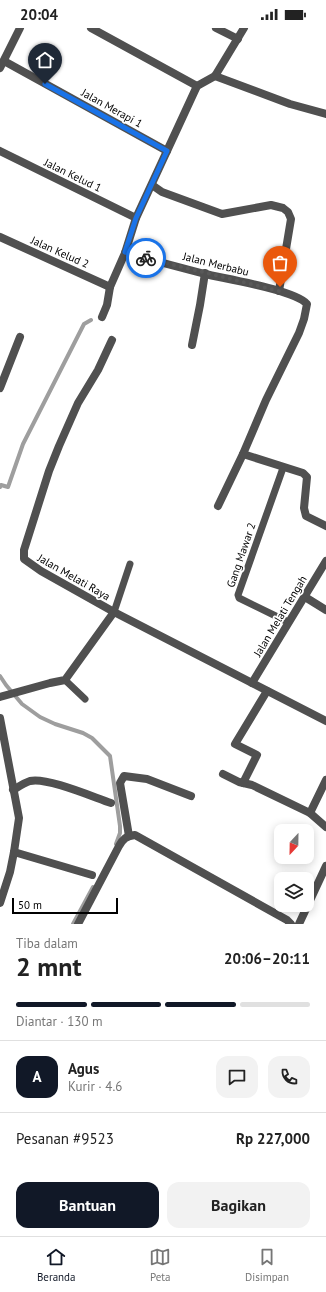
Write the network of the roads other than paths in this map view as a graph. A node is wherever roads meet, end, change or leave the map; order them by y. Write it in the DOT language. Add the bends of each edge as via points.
graph roads {
  1 [pos="20,28"];
  2 [pos="91,28"];
  3 [pos="216,28"];
  4 [pos="244,28"];
  5 [pos="238,39"];
  6 [pos="1,65"];
  7 [pos="215,76"];
  8 [pos="197,86"];
  9 [pos="326,114"];
  10 [pos="0,151"];
  11 [pos="167,151"];
  12 [pos="152,185"];
  13 [pos="136,218"];
  14 [pos="0,237"];
  15 [pos="125,252"];
  16 [pos="205,273"];
  17 [pos="110,287"];
  18 [pos="279,291"];
  19 [pos="102,317"];
  20 [pos="20,338"];
  21 [pos="112,340"];
  22 [pos="192,345"];
  23 [pos="1,385"];
  24 [pos="243,454"];
  25 [pos="283,468"];
  26 [pos="218,506"];
  27 [pos="326,526"];
  28 [pos="326,561"];
  29 [pos="130,564"];
  30 [pos="305,597"];
  31 [pos="326,610"];
  32 [pos="114,612"];
  33 [pos="288,622"];
  34 [pos="65,680"];
  35 [pos="252,683"];
  36 [pos="267,691"];
  37 [pos="0,697"];
  38 [pos="86,699"];
  39 [pos="0,718"];
  40 [pos="326,721"];
  41 [pos="224,774"];
  42 [pos="326,780"];
  43 [pos="243,783"];
  44 [pos="13,790"];
  45 [pos="322,795"];
  46 [pos="191,796"];
  47 [pos="111,803"];
  48 [pos="310,813"];
  49 [pos="326,827"];
  50 [pos="129,836"];
  51 [pos="14,852"];
  52 [pos="326,866"];
  53 [pos="92,875"];
  54 [pos="0,903"];
  55 [pos="78,924"];
  56 [pos="291,924"];
  57 [pos="299,924"];
  1 -- 6 [label="street"];
  2 -- 8 [label="street"];
  3 -- 5 [label="street"];
  4 -- 5 [label="street"];
  5 -- 7 [label="street"];
  6 -- 11 [label="street, Jalan Merapi 1"];
  7 -- 8 [label="street"];
  7 -- 9 [label="street" via="290,104"];
  8 -- 11 [label="street"];
  10 -- 13 [label="street, Jalan Kelud 1"];
  11 -- 12 [label="street"];
  12 -- 13 [label="street"];
  12 -- 18 [label="street" via="162,192 222,214 271,205 288,212 291,219"];
  13 -- 15 [label="street"];
  14 -- 17 [label="street, Jalan Kelud 2"];
  15 -- 16 [label="street, Jalan Merbabu"];
  15 -- 17 [label="street"];
  16 -- 18 [label="street, Jalan Merbabu"];
  16 -- 22 [label="street"];
  17 -- 19 [label="street"];
  18 -- 24 [label="street, Jalan Merbabu" via="304,300 307,309 299,333"];
  20 -- 23 [label="street"];
  21 -- 32 [label="street, Jalan Melati Raya" via="78,403 59,446 23,556 31,565"];
  24 -- 25 [label="street"];
  24 -- 26 [label="street"];
  25 -- 27 [label="street" via="303,473 307,477 304,508 306,516"];
  25 -- 33 [label="lane, Gang Mawar 2" via="238,595 239,598"];
  28 -- 30 [label="street, Jalan Melati Tengah"];
  29 -- 32 [label="lane"];
  30 -- 31 [label="street"];
  30 -- 33 [label="street, Jalan Melati Tengah"];
  32 -- 34 [label="street"];
  32 -- 35 [label="street, Jalan Melati Raya"];
  33 -- 35 [label="street, Jalan Melati Tengah"];
  34 -- 37 [label="street"];
  34 -- 38 [label="lane"];
  35 -- 36 [label="street, Jalan Melati Raya"];
  36 -- 40 [label="street, Jalan Melati Raya"];
  36 -- 43 [label="street" via="235,744 257,755"];
  39 -- 44 [label="street"];
  41 -- 43 [label="street"];
  42 -- 45 [label="street"];
  43 -- 48 [label="street"];
  44 -- 47 [label="street" via="29,781 39,781"];
  44 -- 51 [label="street" via="19,818"];
  45 -- 48 [label="street"];
  46 -- 50 [label="street" via="147,779 124,776 120,783"];
  48 -- 49 [label="street"];
  50 -- 55 [label="street" via="123,839"];
  50 -- 56 [label="street" via="135,835"];
  51 -- 53 [label="street"];
  51 -- 54 [label="street"];
  52 -- 57 [label="street"];
}
